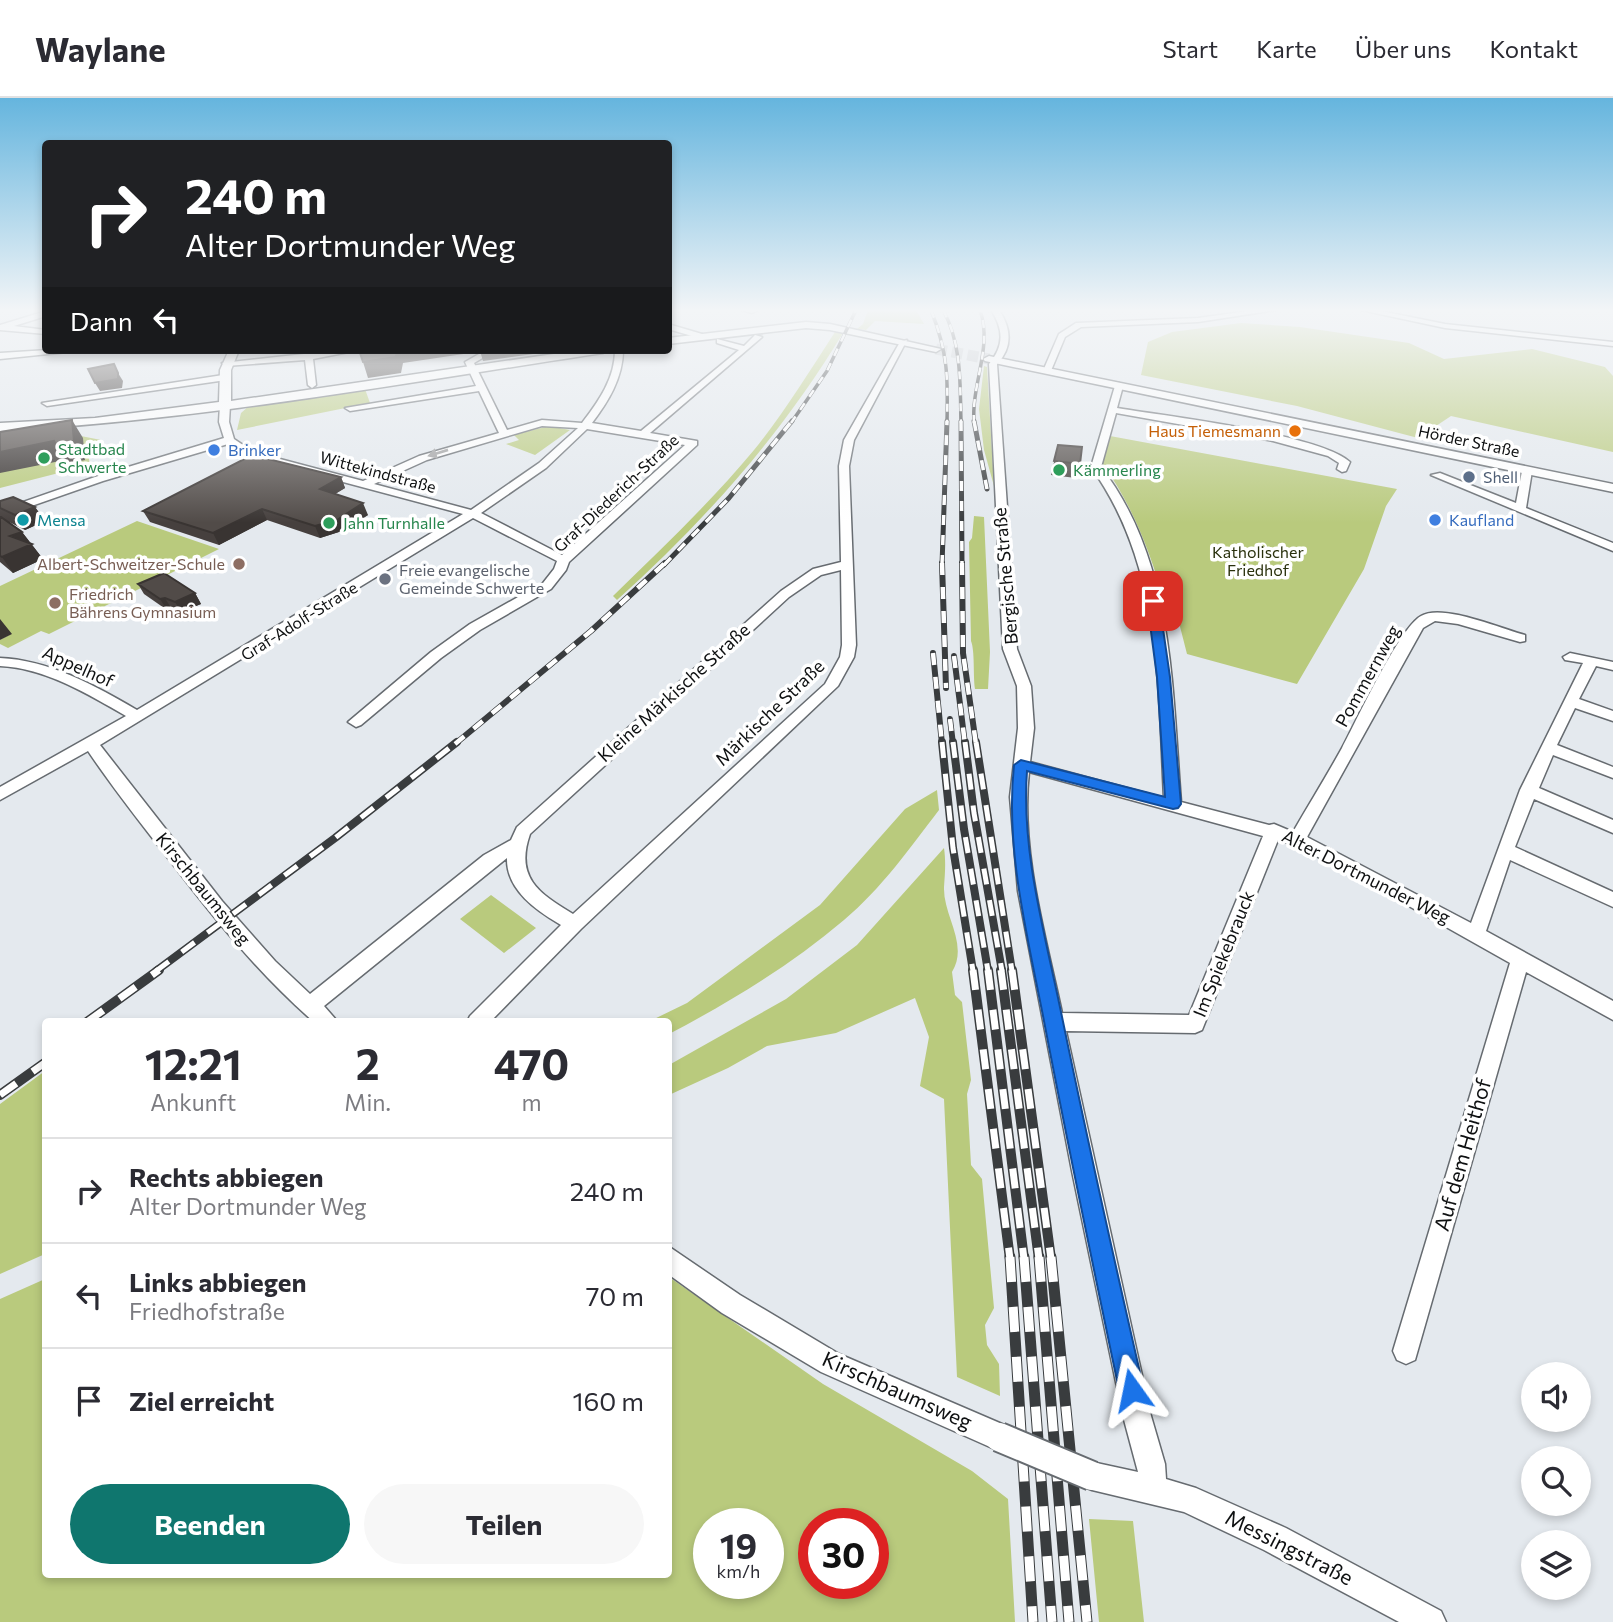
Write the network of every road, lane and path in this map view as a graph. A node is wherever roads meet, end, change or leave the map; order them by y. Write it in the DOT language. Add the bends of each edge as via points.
graph roads {
  1 [pos="201,381"];
  2 [pos="223,381"];
  3 [pos="312,381"];
  4 [pos="389,381"];
  5 [pos="477,381"];
  6 [pos="614,381"];
  7 [pos="707,381"];
  8 [pos="882,381"];
  9 [pos="993,381"];
  10 [pos="1094,381"];
  11 [pos="312,385"];
  12 [pos="1119,386"];
  13 [pos="480,388"];
  14 [pos="47,403"];
  15 [pos="225,405"];
  16 [pos="350,408"];
  17 [pos="1112,410"];
  18 [pos="582,426"];
  19 [pos="0,428"];
  20 [pos="503,433"];
  21 [pos="644,433"];
  22 [pos="229,440"];
  23 [pos="1342,469"];
  24 [pos="1528,471"];
  25 [pos="1436,475"];
  26 [pos="365,484"];
  27 [pos="1613,488"];
  28 [pos="1520,510"];
  29 [pos="0,513"];
  30 [pos="471,513"];
  31 [pos="1613,547"];
  32 [pos="563,560"];
  33 [pos="848,564"];
  34 [pos="1520,638"];
  35 [pos="1570,657"];
  36 [pos="1592,660"];
  37 [pos="0,662"];
  38 [pos="1613,666"];
  39 [pos="1571,701"];
  40 [pos="1613,716"];
  41 [pos="138,717"];
  42 [pos="356,722"];
  43 [pos="90,744"];
  44 [pos="1548,747"];
  45 [pos="1021,765"];
  46 [pos="1613,773"];
  47 [pos="1528,790"];
  48 [pos="0,794"];
  49 [pos="1173,804"];
  50 [pos="1613,827"];
  51 [pos="1274,830"];
  52 [pos="1297,839"];
  53 [pos="516,845"];
  54 [pos="1505,850"];
  55 [pos="1613,900"];
  56 [pos="574,924"];
  57 [pos="1476,934"];
  58 [pos="1520,960"];
  59 [pos="309,1006"];
  60 [pos="1613,1011"];
  61 [pos="323,1018"];
  62 [pos="481,1018"];
  63 [pos="1054,1022"];
  64 [pos="672,1261"];
  65 [pos="1406,1351"];
  66 [pos="1143,1486"];
  67 [pos="1430,1622"];
  1 -- 14 [label="street"];
  2 -- 15 [label="main road"];
  3 -- 11 [label="street"];
  4 -- 15 [label="main road"];
  5 -- 13 [label="street"];
  6 -- 18 [label="street, Graf-Adolf-Straße"];
  7 -- 21 [label="street"];
  8 -- 33 [label="street, Märkische Straße" via="849,440 844,466"];
  9 -- 45 [label="street, Bergische Straße" via="1010,649 1024,686 1026,728"];
  10 -- 12 [label="main road, Hörder Straße"];
  12 -- 17 [label="street"];
  12 -- 24 [label="main road, Hörder Straße"];
  13 -- 16 [label="street"];
  13 -- 20 [label="street"];
  15 -- 19 [label="main road" via="123,419"];
  15 -- 22 [label="street"];
  17 -- 23 [label="street" via="1285,441 1340,456 1345,461"];
  17 -- 49 [label="street" via="1096,467 1123,506 1153,601"];
  18 -- 20 [label="street" via="542,424"];
  18 -- 21 [label="street"];
  18 -- 30 [label="street, Graf-Adolf-Straße" via="565,447"];
  20 -- 26 [label="street, one-way" via="422,458"];
  21 -- 32 [label="street, Graf-Diederich-Straße" via="693,443"];
  22 -- 26 [label="street, Wittekindstraße" via="276,461"];
  22 -- 29 [label="street"];
  24 -- 27 [label="main road, Hörder Straße"];
  24 -- 28 [label="street"];
  25 -- 28 [label="street"];
  26 -- 30 [label="street, Wittekindstraße"];
  28 -- 31 [label="street"];
  30 -- 32 [label="street, Wittekindstraße"];
  30 -- 41 [label="street, Graf-Adolf-Straße"];
  32 -- 42 [label="street, Graf-Diederich-Straße" via="547,586 475,626"];
  33 -- 53 [label="street, Kleine Märkische Straße" via="817,572 785,594 535,818"];
  33 -- 56 [label="street, Märkische Straße" via="849,645 831,686"];
  34 -- 52 [label="street, Pommernweg" via="1448,619 1430,617 1419,623"];
  35 -- 36 [label="street"];
  36 -- 38 [label="street"];
  36 -- 39 [label="street"];
  37 -- 41 [label="street, Appelhof" via="20,662 61,678"];
  39 -- 40 [label="street"];
  39 -- 44 [label="street"];
  41 -- 43 [label="street, Graf-Adolf-Straße"];
  43 -- 48 [label="street, Graf-Adolf-Straße"];
  43 -- 59 [label="street, Kirschbaumsweg" via="231,926"];
  44 -- 46 [label="street"];
  44 -- 47 [label="street"];
  45 -- 49 [label="street, Alter Dortmunder Weg"];
  45 -- 63 [label="street, Bergische Straße" via="1018,797 1027,891"];
  47 -- 50 [label="street"];
  47 -- 54 [label="street"];
  49 -- 51 [label="street, Alter Dortmunder Weg"];
  51 -- 52 [label="street, Alter Dortmunder Weg"];
  51 -- 63 [label="street, Im Spiekebrauck" via="1195,1024"];
  52 -- 57 [label="street, Alter Dortmunder Weg"];
  53 -- 56 [label="street" via="516,871 522,883 549,909"];
  53 -- 59 [label="street, Kleine Märkische Straße" via="490,860"];
  54 -- 55 [label="street"];
  54 -- 57 [label="street"];
  56 -- 62 [label="street, Märkische Straße"];
  57 -- 58 [label="street, Alter Dortmunder Weg"];
  58 -- 60 [label="street, Alter Dortmunder Weg"];
  58 -- 65 [label="street, Auf dem Heithof"];
  59 -- 61 [label="street, Kirschbaumsweg"];
  63 -- 66 [label="street, Bergische Straße" via="1153,1474"];
  64 -- 66 [label="street, Kirschbaumsweg, bridge" via="732,1304 830,1363 1092,1476"];
  66 -- 67 [label="street, Messingstraße" via="1186,1498 1275,1539"];
}
